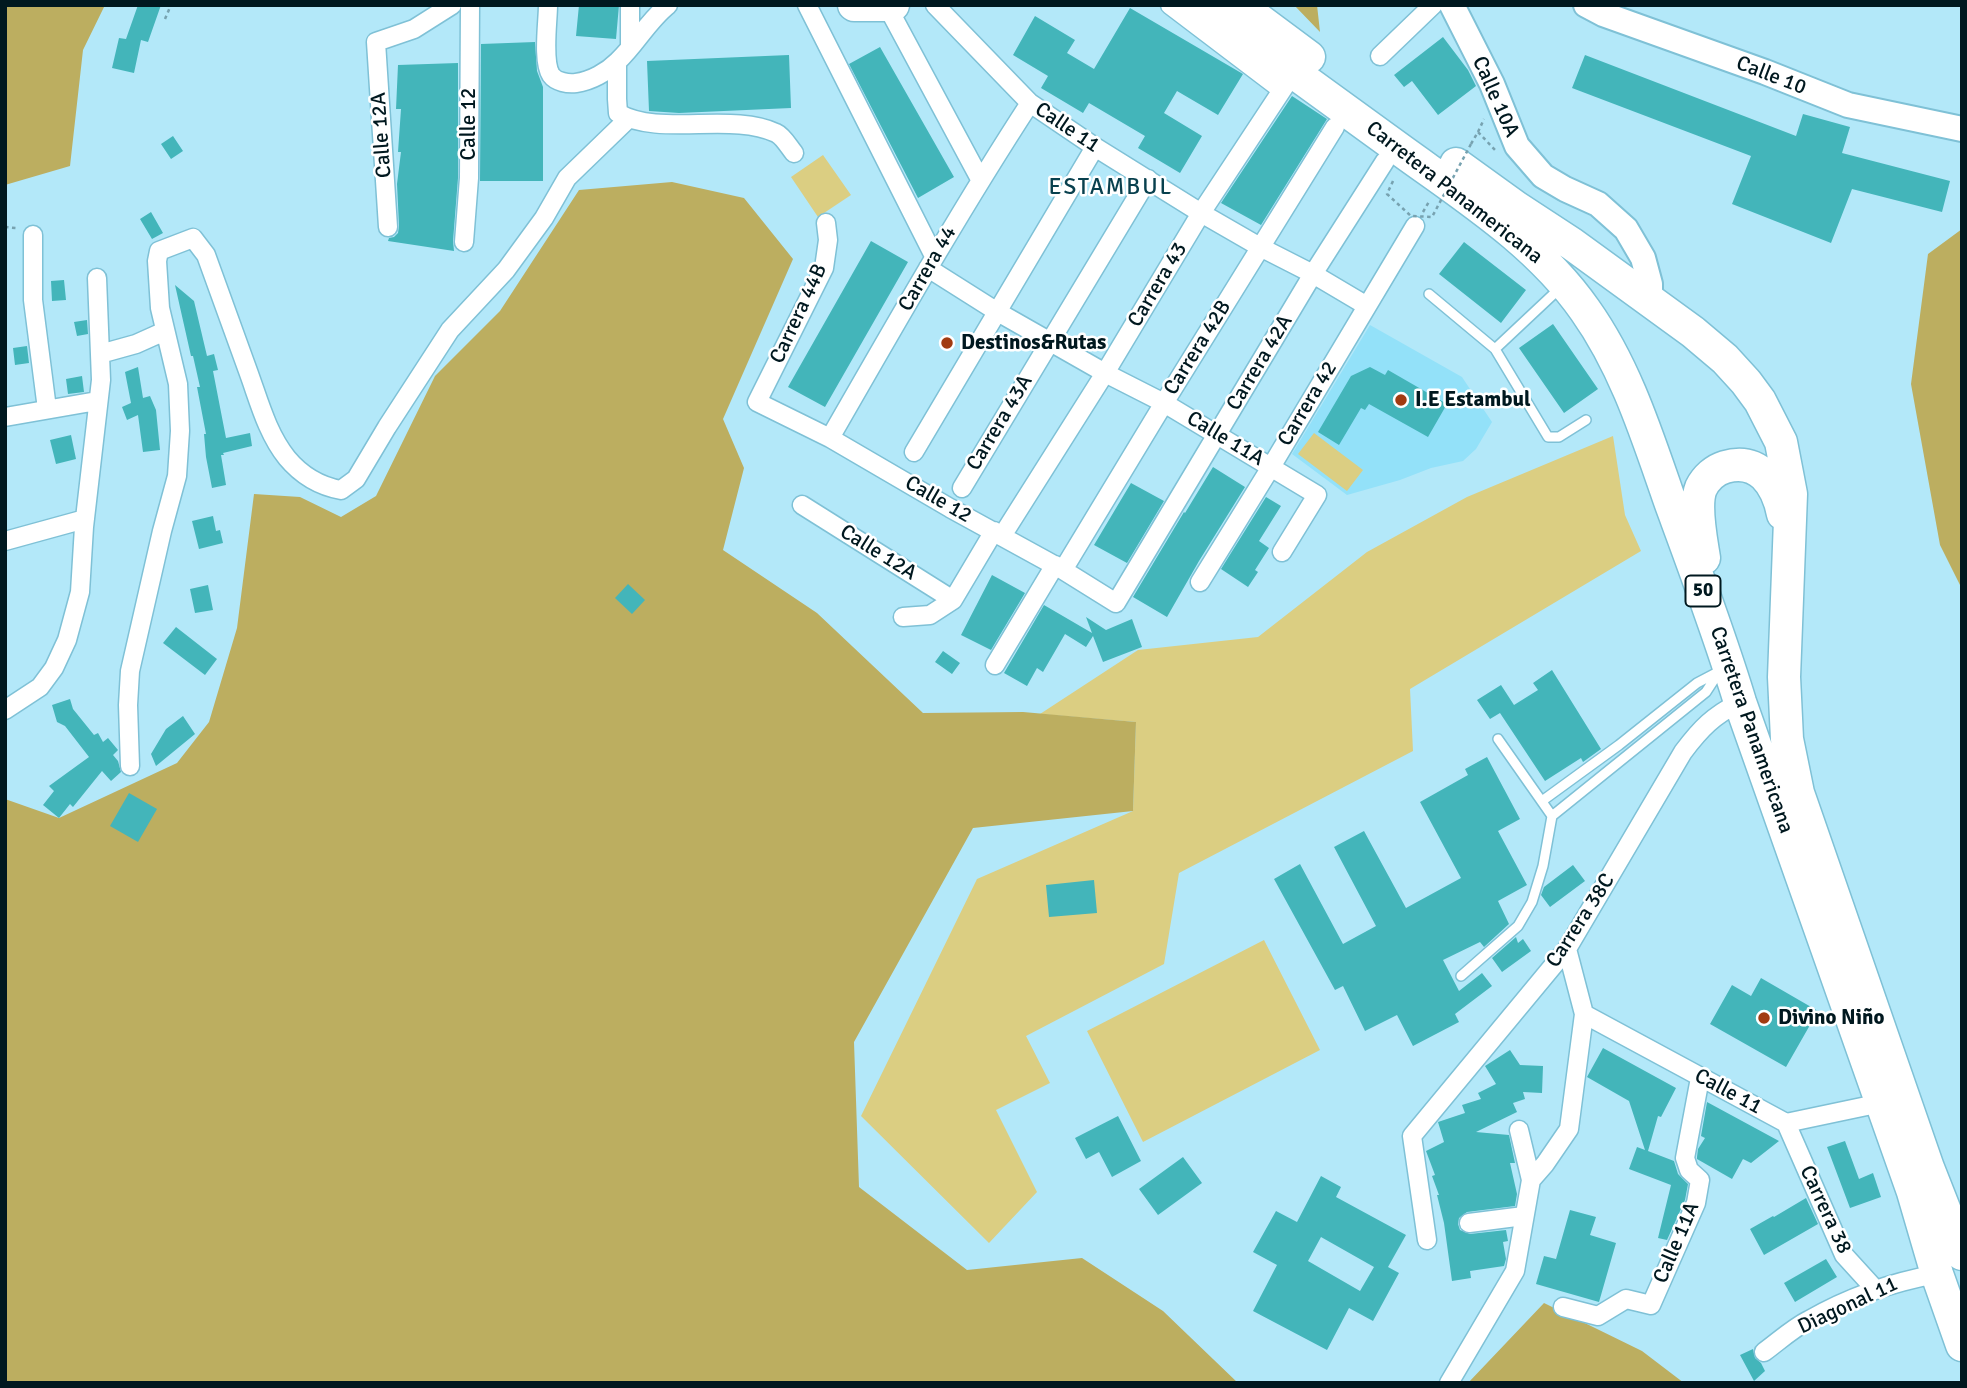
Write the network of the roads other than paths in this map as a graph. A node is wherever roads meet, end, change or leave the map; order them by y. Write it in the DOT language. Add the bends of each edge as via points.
graph roads {
  1 [pos="452,5"];
  2 [pos="470,5"];
  3 [pos="548,5"];
  4 [pos="630,5"];
  5 [pos="668,5"];
  6 [pos="807,5"];
  7 [pos="854,5"];
  8 [pos="893,5"];
  9 [pos="936,5"];
  10 [pos="1170,5"];
  11 [pos="1201,5"];
  12 [pos="1239,5"];
  13 [pos="1433,5"];
  14 [pos="1452,5"];
  15 [pos="1586,5"];
  16 [pos="887,6"];
  17 [pos="629,47"];
  18 [pos="1380,56"];
  19 [pos="617,62"];
  20 [pos="1288,81"];
  21 [pos="1030,103"];
  22 [pos="628,119"];
  23 [pos="1335,127"];
  24 [pos="1962,129"];
  25 [pos="1095,147"];
  26 [pos="794,153"];
  27 [pos="1385,161"];
  28 [pos="980,179"];
  29 [pos="1148,179"];
  30 [pos="1201,213"];
  31 [pos="826,223"];
  32 [pos="1415,226"];
  33 [pos="388,227"];
  34 [pos="33,234"];
  35 [pos="464,242"];
  36 [pos="1259,247"];
  37 [pos="931,262"];
  38 [pos="1313,274"];
  39 [pos="97,278"];
  40 [pos="1564,284"];
  41 [pos="1429,294"];
  42 [pos="1650,299"];
  43 [pos="1367,306"];
  44 [pos="996,311"];
  45 [pos="165,331"];
  46 [pos="1049,341"];
  47 [pos="1495,349"];
  48 [pos="100,354"];
  49 [pos="1105,373"];
  50 [pos="97,401"];
  51 [pos="757,402"];
  52 [pos="1164,403"];
  53 [pos="47,409"];
  54 [pos="5,417"];
  55 [pos="1586,420"];
  56 [pos="1217,434"];
  57 [pos="830,438"];
  58 [pos="914,452"];
  59 [pos="1271,467"];
  60 [pos="962,488"];
  61 [pos="802,505"];
  62 [pos="85,519"];
  63 [pos="998,533"];
  64 [pos="5,541"];
  65 [pos="1282,552"];
  66 [pos="1788,564"];
  67 [pos="1059,568"];
  68 [pos="1200,582"];
  69 [pos="953,600"];
  70 [pos="1116,603"];
  71 [pos="903,617"];
  72 [pos="1722,657"];
  73 [pos="995,665"];
  74 [pos="1740,702"];
  75 [pos="5,710"];
  76 [pos="1498,738"];
  77 [pos="130,766"];
  78 [pos="1542,801"];
  79 [pos="1552,816"];
  80 [pos="1567,948"];
  81 [pos="1461,976"];
  82 [pos="1584,1014"];
  83 [pos="1700,1078"];
  84 [pos="1881,1102"];
  85 [pos="1786,1123"];
  86 [pos="1519,1130"];
  87 [pos="1531,1180"];
  88 [pos="1524,1216"];
  89 [pos="1469,1223"];
  90 [pos="1959,1238"];
  91 [pos="1427,1240"];
  92 [pos="1937,1273"];
  93 [pos="1875,1289"];
  94 [pos="1563,1307"];
  95 [pos="1962,1345"];
  96 [pos="1764,1352"];
  97 [pos="1449,1383"];
  1 -- 33 [label="street, Calle 12A" via="414,29 376,42"];
  2 -- 35 [label="street, Calle 12"];
  3 -- 19 [label="street" via="547,56 550,74 556,80 571,84 589,81"];
  4 -- 17 [label="street"];
  5 -- 17 [label="street"];
  6 -- 37 [label="street"];
  7 -- 16 [label="highway"];
  8 -- 16 [label="highway"];
  9 -- 21 [label="street, Calle 11"];
  10 -- 20 [label="street"];
  11 -- 20 [label="highway, Carretera Panamericana / 50"];
  12 -- 42 [label="highway, Carretera Panamericana"];
  13 -- 18 [label="street"];
  14 -- 42 [label="street, Calle 10A" via="1517,146 1543,176 1598,204 1626,229 1643,258"];
  15 -- 24 [label="street, Calle 10" via="1848,105"];
  16 -- 28 [label="street"];
  17 -- 19 [label="street"];
  19 -- 22 [label="street" via="618,113"];
  20 -- 30 [label="street, Carrera 43"];
  20 -- 40 [label="highway, Carretera Panamericana / 50" via="1505,227"];
  21 -- 25 [label="street, Calle 11"];
  21 -- 28 [label="street, Carrera 44"];
  22 -- 26 [label="street" via="747,125 778,134"];
  22 -- 45 [label="street" via="567,178 506,270 450,330 356,479 341,490 313,482 300,472 269,429 206,255 193,237 159,251"];
  23 -- 36 [label="street, Carrera 42B"];
  25 -- 29 [label="street, Calle 11"];
  25 -- 44 [label="street"];
  27 -- 38 [label="street, Carrera 42A"];
  28 -- 37 [label="street, Carrera 44"];
  29 -- 30 [label="street, Calle 11"];
  29 -- 46 [label="street, Carrera 43A"];
  30 -- 36 [label="street, Calle 11"];
  30 -- 49 [label="street, Carrera 43"];
  31 -- 51 [label="street, Carrera 44B" via="824,268"];
  32 -- 43 [label="street, Carrera 42"];
  34 -- 53 [label="street" via="33,300"];
  36 -- 38 [label="street, Calle 11"];
  36 -- 52 [label="street, Carrera 42B"];
  37 -- 44 [label="street, Calle 11A"];
  37 -- 57 [label="street, Carrera 44"];
  38 -- 43 [label="street, Calle 11"];
  38 -- 56 [label="street, Carrera 42A"];
  39 -- 48 [label="street"];
  40 -- 47 [label="lane"];
  40 -- 72 [label="highway, Carretera Panamericana / 50" via="1618,363 1661,474"];
  41 -- 47 [label="lane"];
  42 -- 66 [label="highway, Carretera Panamericana" via="1725,359 1760,401 1781,442 1787,469 1791,494"];
  43 -- 59 [label="street, Carrera 42"];
  44 -- 46 [label="street, Calle 11A"];
  44 -- 58 [label="street"];
  45 -- 48 [label="street"];
  45 -- 77 [label="street" via="178,384 177,476 130,671"];
  46 -- 49 [label="street, Calle 11A"];
  46 -- 60 [label="street, Carrera 43A"];
  47 -- 55 [label="lane" via="1548,437 1559,437"];
  48 -- 50 [label="street"];
  49 -- 52 [label="street, Calle 11A"];
  49 -- 63 [label="street, Carrera 43"];
  50 -- 53 [label="street"];
  50 -- 62 [label="street"];
  51 -- 57 [label="street, Calle 12"];
  52 -- 56 [label="street, Calle 11A"];
  52 -- 67 [label="street, Carrera 42B"];
  53 -- 54 [label="street"];
  56 -- 59 [label="street, Calle 11A"];
  56 -- 70 [label="street, Carrera 42A"];
  57 -- 63 [label="street, Calle 12"];
  59 -- 65 [label="street, Calle 11A" via="1317,495"];
  59 -- 68 [label="street, Carrera 42"];
  61 -- 69 [label="street, Calle 12A"];
  62 -- 64 [label="street"];
  62 -- 75 [label="street" via="80,592 67,640 40,687"];
  63 -- 67 [label="street, Calle 12"];
  63 -- 69 [label="street, Carrera 43"];
  66 -- 72 [label="highway" via="1780,501 1764,475 1743,464 1709,476 1701,489 1699,519"];
  66 -- 90 [label="highway, Carretera Panamericana" via="1784,703 1793,775 1904,1098"];
  67 -- 70 [label="street, Calle 12"];
  67 -- 73 [label="street, Carrera 42B"];
  69 -- 71 [label="street" via="929,615"];
  72 -- 74 [label="highway, Carretera Panamericana / 50"];
  72 -- 78 [label="lane" via="1619,745"];
  72 -- 79 [label="lane" via="1706,692"];
  74 -- 80 [label="street, Carrera 38C" via="1701,729 1683,752"];
  74 -- 84 [label="highway, Carretera Panamericana / 50"];
  76 -- 78 [label="lane"];
  78 -- 79 [label="lane"];
  79 -- 81 [label="lane" via="1532,902 1518,926"];
  80 -- 82 [label="street"];
  80 -- 91 [label="street, Carrera 38C" via="1412,1136"];
  82 -- 83 [label="street, Calle 11"];
  82 -- 87 [label="street" via="1569,1129"];
  83 -- 85 [label="street, Calle 11"];
  83 -- 94 [label="street, Calle 11A" via="1685,1158 1700,1180 1696,1203 1651,1305 1626,1299 1598,1316"];
  84 -- 85 [label="street, Calle 11"];
  84 -- 92 [label="highway, Carretera Panamericana / 50"];
  85 -- 93 [label="street, Carrera 38" via="1844,1255"];
  86 -- 87 [label="street"];
  87 -- 88 [label="street"];
  88 -- 89 [label="street"];
  88 -- 97 [label="street" via="1515,1271"];
  92 -- 93 [label="street, Diagonal 11"];
  92 -- 95 [label="highway, Carretera Panamericana / 50"];
  93 -- 96 [label="street, Diagonal 11" via="1808,1320"];
}
